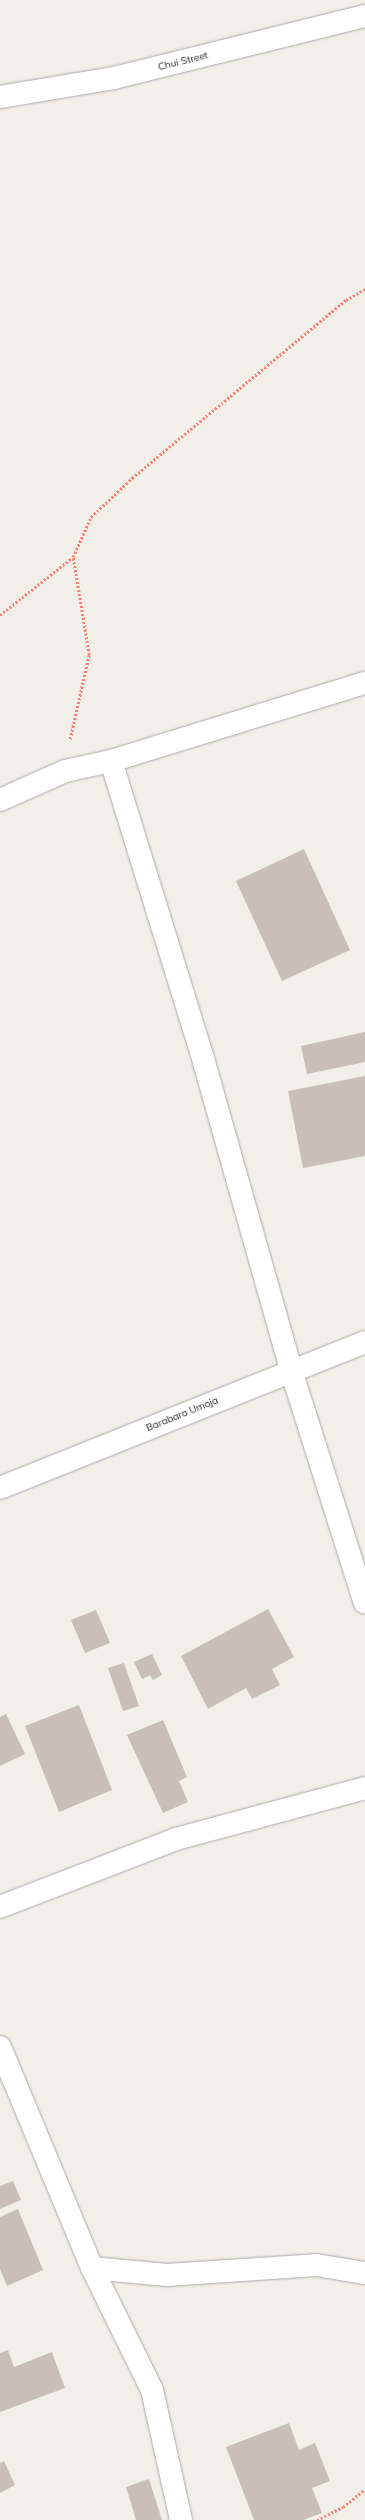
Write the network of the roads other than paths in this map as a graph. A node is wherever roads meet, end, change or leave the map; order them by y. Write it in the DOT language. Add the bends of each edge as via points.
graph roads {
  1 [pos="365,16"];
  2 [pos="0,97"];
  3 [pos="365,683"];
  4 [pos="112,761"];
  5 [pos="0,800"];
  6 [pos="365,1342"];
  7 [pos="291,1370"];
  8 [pos="0,1488"];
  9 [pos="365,1604"];
  10 [pos="365,1788"];
  11 [pos="0,1907"];
  12 [pos="0,2047"];
  13 [pos="92,2268"];
  14 [pos="365,2273"];
  15 [pos="181,2520"];
  1 -- 2 [label="street, Chui Street" via="114,78"];
  3 -- 4 [label="street"];
  4 -- 5 [label="street" via="65,771"];
  4 -- 7 [label="street" via="204,1062"];
  6 -- 7 [label="street, Barabara Umoja"];
  7 -- 8 [label="street, Barabara Umoja"];
  7 -- 9 [label="street"];
  10 -- 11 [label="street" via="176,1839"];
  12 -- 13 [label="street"];
  13 -- 14 [label="street" via="168,2275 316,2265"];
  13 -- 15 [label="street" via="152,2390"];
}
